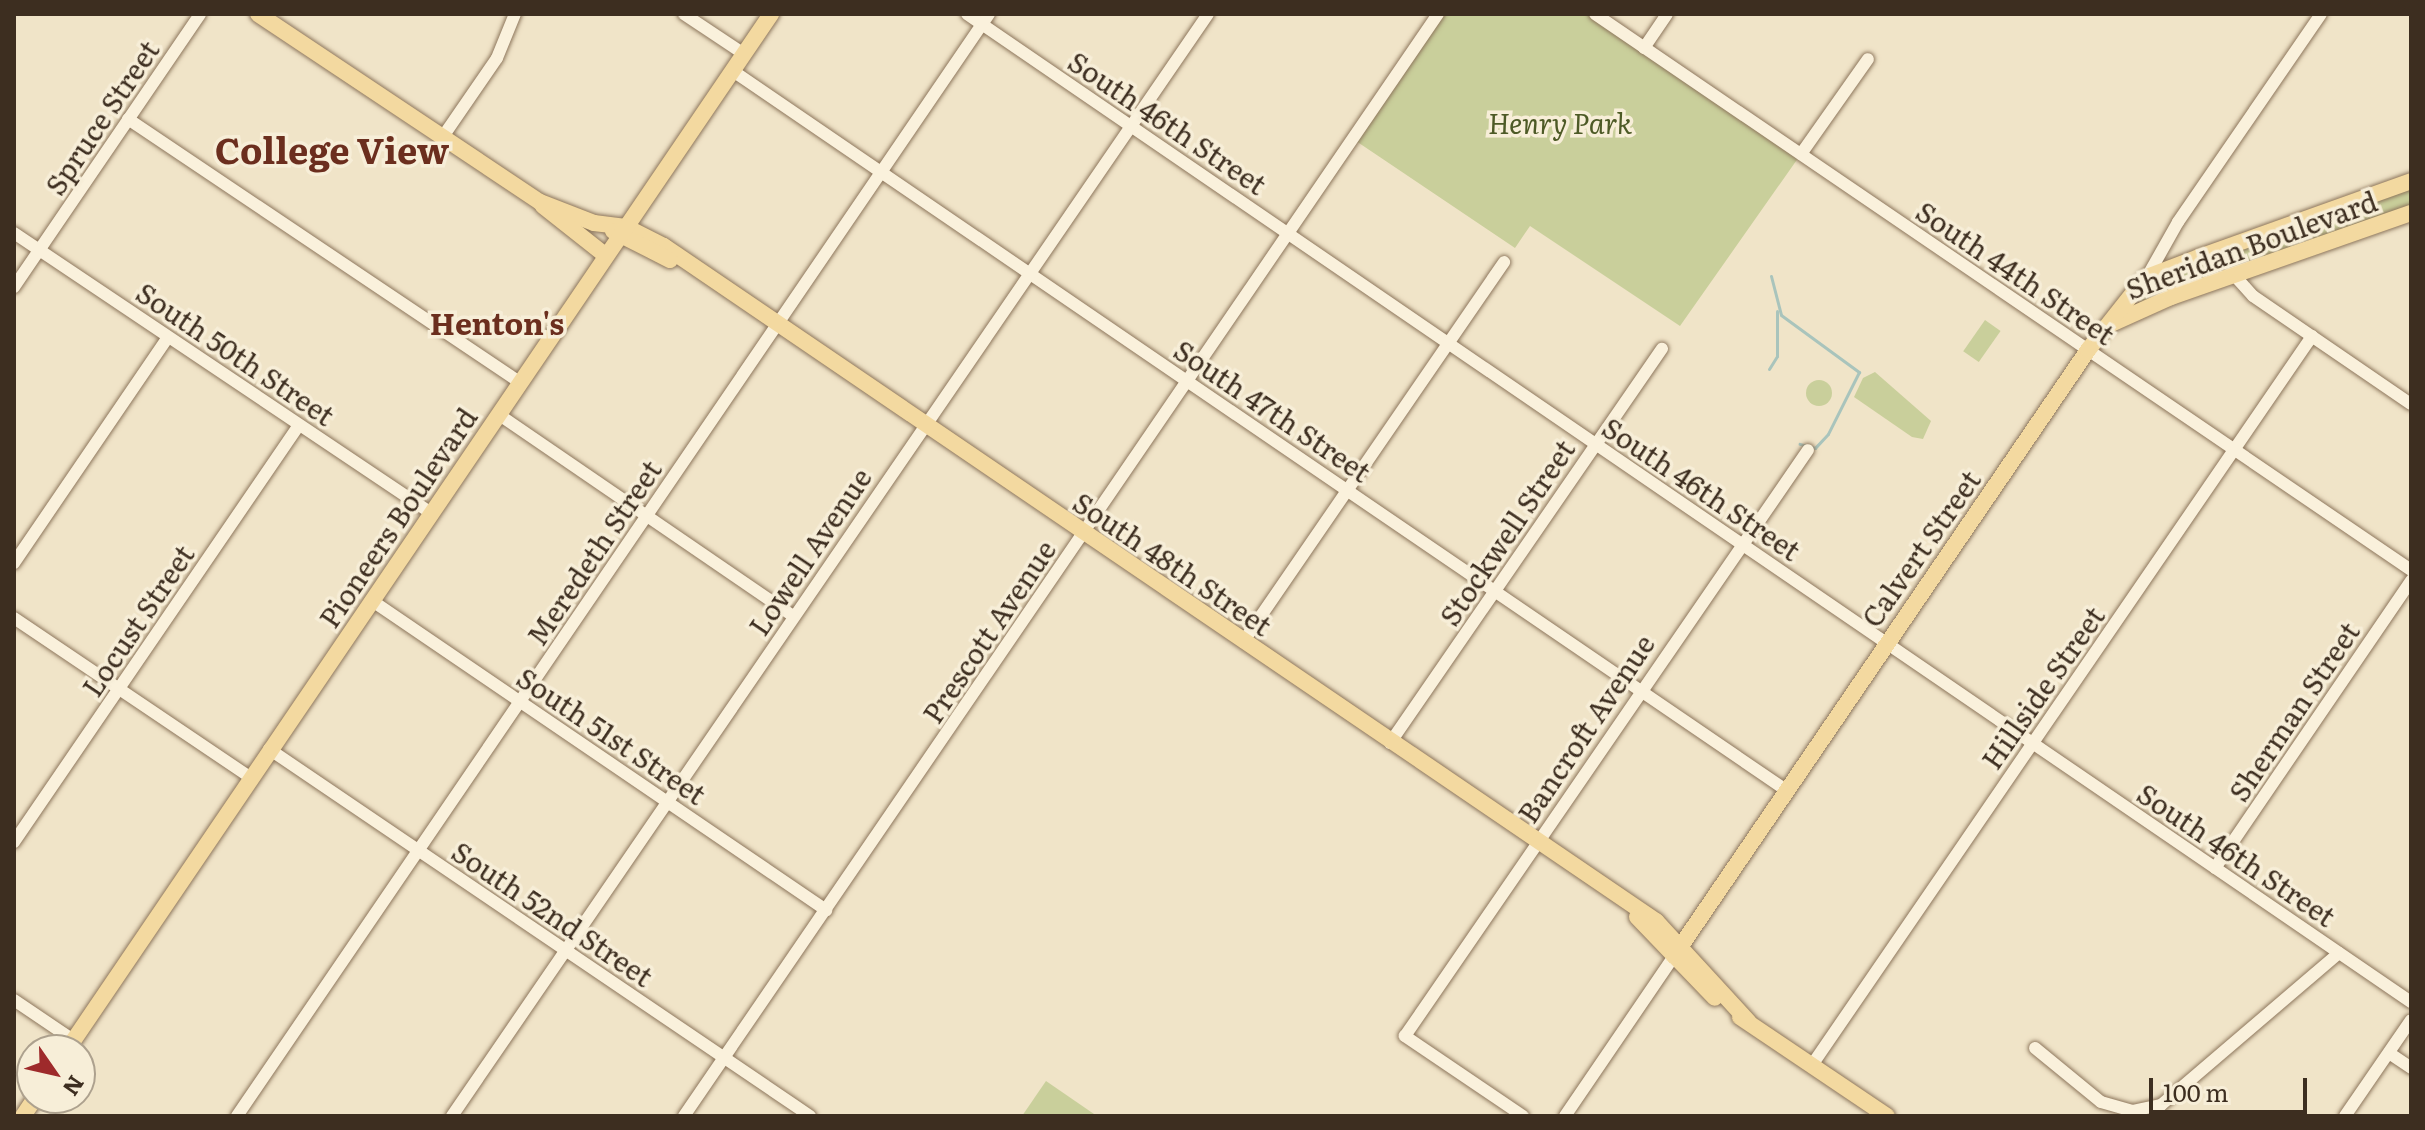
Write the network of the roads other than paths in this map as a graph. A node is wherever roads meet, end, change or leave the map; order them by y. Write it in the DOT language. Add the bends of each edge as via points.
graph roads {
  1 [pos="200,14"];
  2 [pos="258,14"];
  3 [pos="515,14"];
  4 [pos="684,14"];
  5 [pos="771,14"];
  6 [pos="967,14"];
  7 [pos="1208,14"];
  8 [pos="1438,14"];
  9 [pos="1595,14"];
  10 [pos="1667,14"];
  11 [pos="2321,14"];
  12 [pos="985,19"];
  13 [pos="1644,48"];
  14 [pos="744,54"];
  15 [pos="1868,59"];
  16 [pos="733,71"];
  17 [pos="128,119"];
  18 [pos="1130,126"];
  19 [pos="442,138"];
  20 [pos="1801,154"];
  21 [pos="881,172"];
  22 [pos="2411,181"];
  23 [pos="540,202"];
  24 [pos="2411,213"];
  25 [pos="618,231"];
  26 [pos="14,233"];
  27 [pos="1288,234"];
  28 [pos="39,250"];
  29 [pos="605,255"];
  30 [pos="1504,262"];
  31 [pos="1029,273"];
  32 [pos="2234,275"];
  33 [pos="2147,277"];
  34 [pos="14,287"];
  35 [pos="778,324"];
  36 [pos="2109,325"];
  37 [pos="2312,336"];
  38 [pos="168,337"];
  39 [pos="1448,343"];
  40 [pos="1662,349"];
  41 [pos="2088,350"];
  42 [pos="1188,381"];
  43 [pos="520,382"];
  44 [pos="2411,404"];
  45 [pos="498,414"];
  46 [pos="299,425"];
  47 [pos="924,425"];
  48 [pos="1595,444"];
  49 [pos="2234,449"];
  50 [pos="1808,450"];
  51 [pos="1347,490"];
  52 [pos="431,513"];
  53 [pos="647,515"];
  54 [pos="1083,534"];
  55 [pos="1741,543"];
  56 [pos="14,563"];
  57 [pos="2411,570"];
  58 [pos="2411,581"];
  59 [pos="1494,591"];
  60 [pos="371,600"];
  61 [pos="793,616"];
  62 [pos="14,618"];
  63 [pos="1243,642"];
  64 [pos="1886,643"];
  65 [pos="119,688"];
  66 [pos="1640,690"];
  67 [pos="520,701"];
  68 [pos="1390,743"];
  69 [pos="2032,743"];
  70 [pos="269,749"];
  71 [pos="250,777"];
  72 [pos="1786,790"];
  73 [pos="667,802"];
  74 [pos="14,842"];
  75 [pos="1535,843"];
  76 [pos="418,850"];
  77 [pos="2215,868"];
  78 [pos="826,910"];
  79 [pos="1678,950"];
  80 [pos="565,951"];
  81 [pos="2339,953"];
  82 [pos="14,1000"];
  83 [pos="2411,1002"];
  84 [pos="2411,1020"];
  85 [pos="56,1034"];
  86 [pos="77,1034"];
  87 [pos="2035,1048"];
  88 [pos="2389,1053"];
  89 [pos="724,1058"];
  90 [pos="1812,1065"];
  91 [pos="2411,1068"];
  92 [pos="1864,1109"];
  93 [pos="237,1116"];
  94 [pos="452,1116"];
  95 [pos="684,1116"];
  96 [pos="810,1116"];
  97 [pos="1523,1116"];
  98 [pos="1565,1116"];
  99 [pos="1887,1116"];
  100 [pos="2345,1116"];
  1 -- 17 [label="street, Spruce Street"];
  2 -- 19 [label="main road, South 48th Street"];
  3 -- 19 [label="street" via="497,58"];
  4 -- 14 [label="street"];
  5 -- 14 [label="main road, Pioneers Boulevard"];
  6 -- 12 [label="street, South 46th Street"];
  7 -- 18 [label="street, Lowell Avenue"];
  8 -- 27 [label="street, Prescott Avenue"];
  9 -- 13 [label="street, South 44th Street"];
  10 -- 13 [label="street"];
  11 -- 33 [label="street, Calvert Street" via="2168,238"];
  12 -- 18 [label="street, South 46th Street"];
  12 -- 21 [label="street, Meredeth Street"];
  13 -- 20 [label="street, South 44th Street"];
  14 -- 16 [label="main road, Pioneers Boulevard"];
  15 -- 20 [label="street"];
  16 -- 21 [label="street, South 47th Street"];
  16 -- 25 [label="main road, Pioneers Boulevard"];
  17 -- 28 [label="street, Spruce Street"];
  17 -- 43 [label="street"];
  18 -- 27 [label="street, South 46th Street"];
  18 -- 31 [label="street, Lowell Avenue"];
  19 -- 23 [label="main road, South 48th Street"];
  20 -- 41 [label="street, South 44th Street"];
  21 -- 31 [label="street, South 47th Street"];
  21 -- 35 [label="street, Meredeth Street"];
  22 -- 33 [label="main road, Sheridan Boulevard"];
  23 -- 25 [label="main road, South 48th Street"];
  23 -- 29 [label="main road" via="554,219"];
  24 -- 32 [label="main road, Sheridan Boulevard"];
  25 -- 29 [label="main road, Pioneers Boulevard"];
  25 -- 35 [label="main road, South 48th Street" via="691,266"];
  26 -- 28 [label="street, South 50th Street"];
  27 -- 39 [label="street, South 46th Street"];
  27 -- 42 [label="street, Prescott Avenue"];
  28 -- 34 [label="street, Spruce Street"];
  28 -- 38 [label="street, South 50th Street"];
  29 -- 43 [label="main road, Pioneers Boulevard"];
  30 -- 39 [label="street"];
  31 -- 42 [label="street, South 47th Street"];
  31 -- 47 [label="street, Lowell Avenue"];
  32 -- 36 [label="main road, Sheridan Boulevard"];
  32 -- 37 [label="street" via="2253,296"];
  33 -- 36 [label="main road, Calvert Street"];
  35 -- 47 [label="main road, South 48th Street"];
  35 -- 53 [label="street, Meredeth Street"];
  36 -- 41 [label="main road, Calvert Street"];
  37 -- 44 [label="street"];
  37 -- 49 [label="street, Hillside Street"];
  38 -- 46 [label="street, South 50th Street"];
  38 -- 56 [label="street"];
  39 -- 48 [label="street, South 46th Street"];
  39 -- 51 [label="street"];
  40 -- 48 [label="street, Stockwell Street"];
  41 -- 49 [label="street, South 44th Street"];
  41 -- 64 [label="main road, Calvert Street"];
  42 -- 51 [label="street, South 47th Street"];
  42 -- 54 [label="street, Prescott Avenue"];
  43 -- 45 [label="main road, Pioneers Boulevard"];
  45 -- 52 [label="main road, Pioneers Boulevard"];
  45 -- 53 [label="street"];
  46 -- 52 [label="street, South 50th Street"];
  46 -- 65 [label="street, Locust Street"];
  47 -- 54 [label="main road, South 48th Street"];
  47 -- 61 [label="street, Lowell Avenue"];
  48 -- 55 [label="street, South 46th Street"];
  48 -- 59 [label="street, Stockwell Street"];
  49 -- 57 [label="street, South 44th Street"];
  49 -- 69 [label="street, Hillside Street"];
  50 -- 55 [label="street, Bancroft Avenue"];
  51 -- 59 [label="street, South 47th Street"];
  51 -- 63 [label="street"];
  52 -- 60 [label="main road, Pioneers Boulevard"];
  53 -- 61 [label="street"];
  53 -- 67 [label="street, Meredeth Street"];
  54 -- 63 [label="main road, South 48th Street"];
  54 -- 78 [label="street, Prescott Avenue"];
  55 -- 64 [label="street, South 46th Street"];
  55 -- 66 [label="street, Bancroft Avenue"];
  58 -- 77 [label="street, Sherman Street"];
  59 -- 66 [label="street, South 47th Street"];
  59 -- 68 [label="street, Stockwell Street"];
  60 -- 67 [label="street, South 51st Street"];
  60 -- 70 [label="main road, Pioneers Boulevard"];
  61 -- 73 [label="street, Lowell Avenue"];
  62 -- 65 [label="street"];
  63 -- 68 [label="main road, South 48th Street"];
  64 -- 69 [label="street, South 46th Street"];
  64 -- 72 [label="main road, Calvert Street"];
  65 -- 71 [label="street"];
  65 -- 74 [label="street, Locust Street"];
  66 -- 72 [label="street, South 47th Street"];
  66 -- 75 [label="street, Bancroft Avenue"];
  67 -- 73 [label="street, South 51st Street"];
  67 -- 76 [label="street, Meredeth Street"];
  68 -- 75 [label="main road, South 48th Street"];
  69 -- 77 [label="street, South 46th Street"];
  69 -- 90 [label="street, Hillside Street"];
  70 -- 71 [label="main road, Pioneers Boulevard"];
  70 -- 76 [label="street, South 52nd Street"];
  71 -- 86 [label="main road, Pioneers Boulevard"];
  72 -- 79 [label="main road, Calvert Street"];
  73 -- 78 [label="street, South 51st Street"];
  73 -- 80 [label="street, Lowell Avenue"];
  75 -- 79 [label="main road, South 48th Street" via="1626,904"];
  75 -- 97 [label="street, Bancroft Avenue" via="1405,1036"];
  76 -- 80 [label="street, South 52nd Street"];
  76 -- 93 [label="street, Meredeth Street"];
  77 -- 81 [label="street, South 46th Street"];
  78 -- 89 [label="street, Prescott Avenue"];
  79 -- 90 [label="main road, South 48th Street" via="1713,997"];
  79 -- 98 [label="street, Calvert Street"];
  80 -- 89 [label="street, South 52nd Street"];
  80 -- 94 [label="street, Lowell Avenue"];
  81 -- 83 [label="street, South 46th Street"];
  81 -- 87 [label="street" via="2233,1041 2178,1095 2146,1109 2118,1109 2101,1102"];
  82 -- 85 [label="street"];
  84 -- 88 [label="street"];
  88 -- 91 [label="street"];
  88 -- 100 [label="street"];
  89 -- 95 [label="street, Prescott Avenue"];
  89 -- 96 [label="street, South 52nd Street"];
  90 -- 92 [label="main road, South 48th Street"];
  92 -- 99 [label="main road, South 48th Street"];
}
